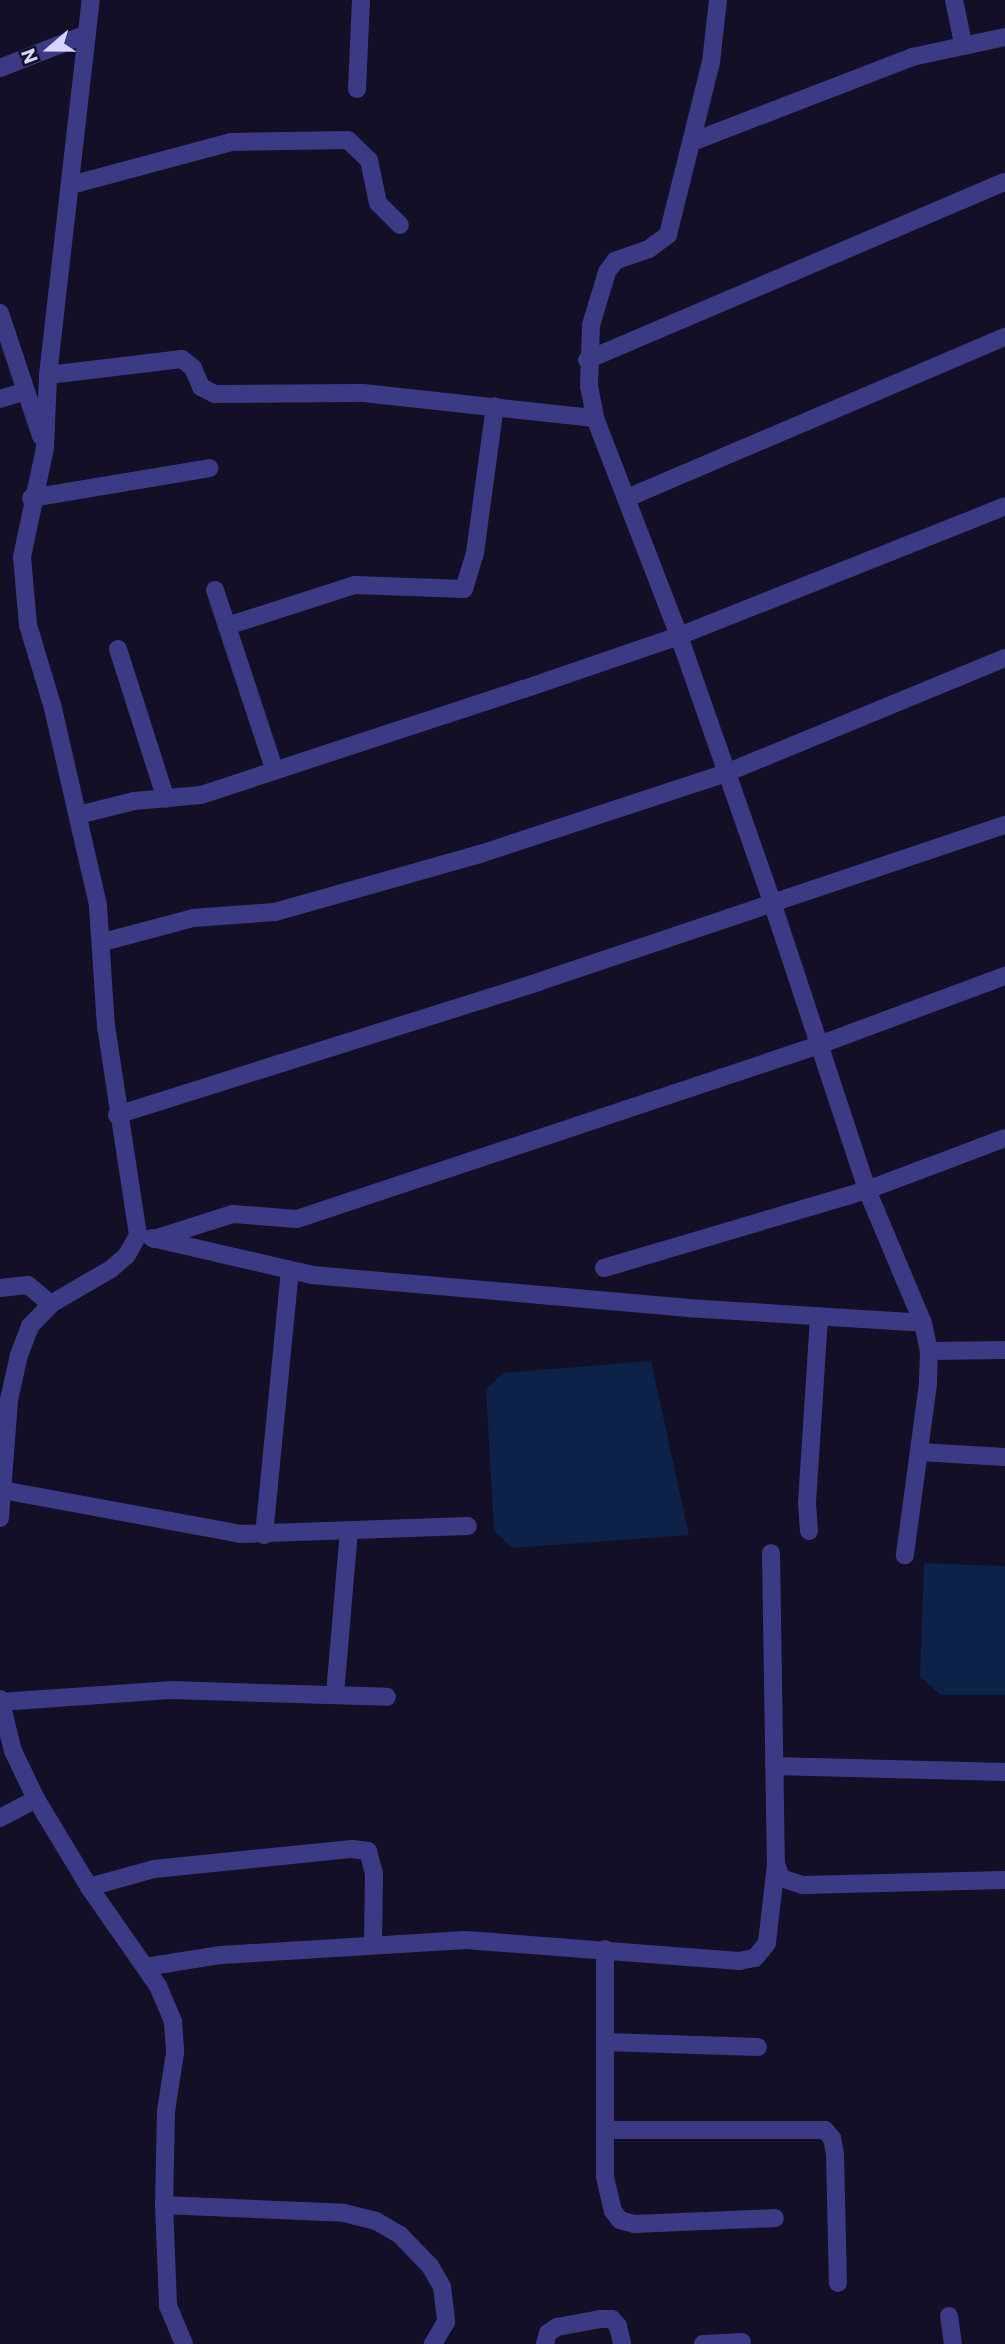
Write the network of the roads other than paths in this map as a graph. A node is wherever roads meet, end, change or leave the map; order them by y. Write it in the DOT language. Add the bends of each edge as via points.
graph roads {
  1 [pos="91,0"];
  2 [pos="361,0"];
  3 [pos="718,0"];
  4 [pos="954,0"];
  5 [pos="87,34"];
  6 [pos="1005,37"];
  7 [pos="963,43"];
  8 [pos="0,68"];
  9 [pos="357,89"];
  10 [pos="692,142"];
  11 [pos="1005,182"];
  12 [pos="71,185"];
  13 [pos="400,225"];
  14 [pos="0,313"];
  15 [pos="1005,337"];
  16 [pos="587,360"];
  17 [pos="48,375"];
  18 [pos="26,391"];
  19 [pos="0,399"];
  20 [pos="495,406"];
  21 [pos="595,418"];
  22 [pos="45,448"];
  23 [pos="210,468"];
  24 [pos="31,498"];
  25 [pos="627,498"];
  26 [pos="1005,506"];
  27 [pos="215,590"];
  28 [pos="227,626"];
  29 [pos="679,636"];
  30 [pos="118,649"];
  31 [pos="1005,658"];
  32 [pos="274,768"];
  33 [pos="726,774"];
  34 [pos="166,799"];
  35 [pos="78,815"];
  36 [pos="1005,825"];
  37 [pos="773,905"];
  38 [pos="103,942"];
  39 [pos="1005,976"];
  40 [pos="819,1045"];
  41 [pos="117,1115"];
  42 [pos="1005,1138"];
  43 [pos="867,1190"];
  44 [pos="146,1237"];
  45 [pos="604,1268"];
  46 [pos="290,1272"];
  47 [pos="0,1288"];
  48 [pos="51,1304"];
  49 [pos="818,1316"];
  50 [pos="923,1323"];
  51 [pos="1005,1350"];
  52 [pos="929,1351"];
  53 [pos="920,1452"];
  54 [pos="1005,1457"];
  55 [pos="2,1463"];
  56 [pos="2,1490"];
  57 [pos="0,1517"];
  58 [pos="468,1526"];
  59 [pos="349,1531"];
  60 [pos="809,1531"];
  61 [pos="264,1535"];
  62 [pos="771,1553"];
  63 [pos="905,1555"];
  64 [pos="335,1694"];
  65 [pos="387,1697"];
  66 [pos="0,1701"];
  67 [pos="774,1766"];
  68 [pos="1005,1772"];
  69 [pos="36,1798"];
  70 [pos="0,1818"];
  71 [pos="776,1864"];
  72 [pos="1005,1880"];
  73 [pos="89,1887"];
  74 [pos="373,1945"];
  75 [pos="605,1949"];
  76 [pos="145,1967"];
  77 [pos="605,2042"];
  78 [pos="758,2047"];
  79 [pos="605,2130"];
  80 [pos="163,2205"];
  81 [pos="775,2218"];
  82 [pos="838,2283"];
  83 [pos="949,2316"];
  84 [pos="742,2342"];
  85 [pos="184,2344"];
  86 [pos="433,2344"];
  87 [pos="545,2344"];
  88 [pos="622,2344"];
  89 [pos="702,2344"];
  90 [pos="953,2344"];
  1 -- 5 [label="street"];
  2 -- 9 [label="street"];
  3 -- 10 [label="street" via="711,62"];
  4 -- 7 [label="street"];
  5 -- 8 [label="street"];
  5 -- 12 [label="street"];
  6 -- 7 [label="street"];
  7 -- 10 [label="street" via="912,57"];
  10 -- 16 [label="street" via="668,235 649,249 615,261 607,272 591,325"];
  11 -- 16 [label="street"];
  12 -- 13 [label="street" via="232,142 348,140 369,160 378,203"];
  12 -- 17 [label="street"];
  14 -- 18 [label="street"];
  15 -- 25 [label="street"];
  16 -- 21 [label="street"];
  17 -- 20 [label="street" via="182,359 201,387 215,394 363,393"];
  17 -- 22 [label="street"];
  18 -- 19 [label="street"];
  18 -- 22 [label="street"];
  20 -- 21 [label="street"];
  20 -- 28 [label="street" via="475,553 464,589 355,585"];
  21 -- 25 [label="street"];
  22 -- 24 [label="street"];
  23 -- 24 [label="street"];
  24 -- 35 [label="street" via="22,557 23,595"];
  25 -- 29 [label="street"];
  26 -- 29 [label="street"];
  27 -- 28 [label="street"];
  28 -- 32 [label="street"];
  29 -- 32 [label="street"];
  29 -- 33 [label="street"];
  30 -- 34 [label="street"];
  31 -- 33 [label="street"];
  32 -- 34 [label="street" via="201,795"];
  33 -- 37 [label="street"];
  33 -- 38 [label="street" via="480,854 275,912 194,918"];
  34 -- 35 [label="street" via="134,801"];
  35 -- 38 [label="street"];
  36 -- 37 [label="street"];
  37 -- 40 [label="street"];
  37 -- 41 [label="street"];
  38 -- 41 [label="street" via="104,1014"];
  39 -- 40 [label="street"];
  40 -- 43 [label="street"];
  40 -- 44 [label="street" via="297,1219 233,1214"];
  41 -- 44 [label="street"];
  42 -- 43 [label="street"];
  43 -- 45 [label="street"];
  43 -- 50 [label="street"];
  44 -- 46 [label="street"];
  44 -- 48 [label="street" via="111,1269"];
  46 -- 49 [label="street"];
  46 -- 61 [label="street"];
  47 -- 48 [label="street" via="28,1286"];
  48 -- 55 [label="street" via="30,1326 19,1355"];
  49 -- 50 [label="street"];
  49 -- 60 [label="street"];
  50 -- 52 [label="street"];
  51 -- 52 [label="street"];
  52 -- 53 [label="street"];
  53 -- 54 [label="street"];
  53 -- 63 [label="street"];
  55 -- 56 [label="street"];
  56 -- 57 [label="street"];
  56 -- 61 [label="street"];
  58 -- 59 [label="street"];
  59 -- 61 [label="street"];
  59 -- 64 [label="street"];
  62 -- 67 [label="street"];
  64 -- 65 [label="street"];
  64 -- 66 [label="street" via="170,1690"];
  66 -- 69 [label="street" via="13,1751"];
  67 -- 68 [label="street"];
  67 -- 71 [label="street"];
  69 -- 70 [label="street"];
  69 -- 73 [label="street"];
  71 -- 72 [label="street" via="781,1878 791,1884"];
  71 -- 75 [label="street" via="767,1943 755,1958 739,1961"];
  73 -- 74 [label="street" via="154,1869 368,1851 374,1873"];
  73 -- 76 [label="street"];
  74 -- 75 [label="street" via="466,1940"];
  74 -- 76 [label="street" via="221,1955"];
  75 -- 77 [label="street"];
  76 -- 80 [label="street" via="173,2022"];
  77 -- 78 [label="street"];
  77 -- 79 [label="street"];
  79 -- 81 [label="street" via="608,2196 620,2220 634,2224"];
  79 -- 82 [label="street" via="825,2130 835,2154"];
  80 -- 85 [label="street" via="168,2306"];
  80 -- 86 [label="street" via="344,2213 376,2221 400,2235 442,2287 446,2322"];
  83 -- 90 [label="street"];
  84 -- 89 [label="street"];
  87 -- 88 [label="street" via="548,2333 557,2328 600,2319 612,2319"];
}
